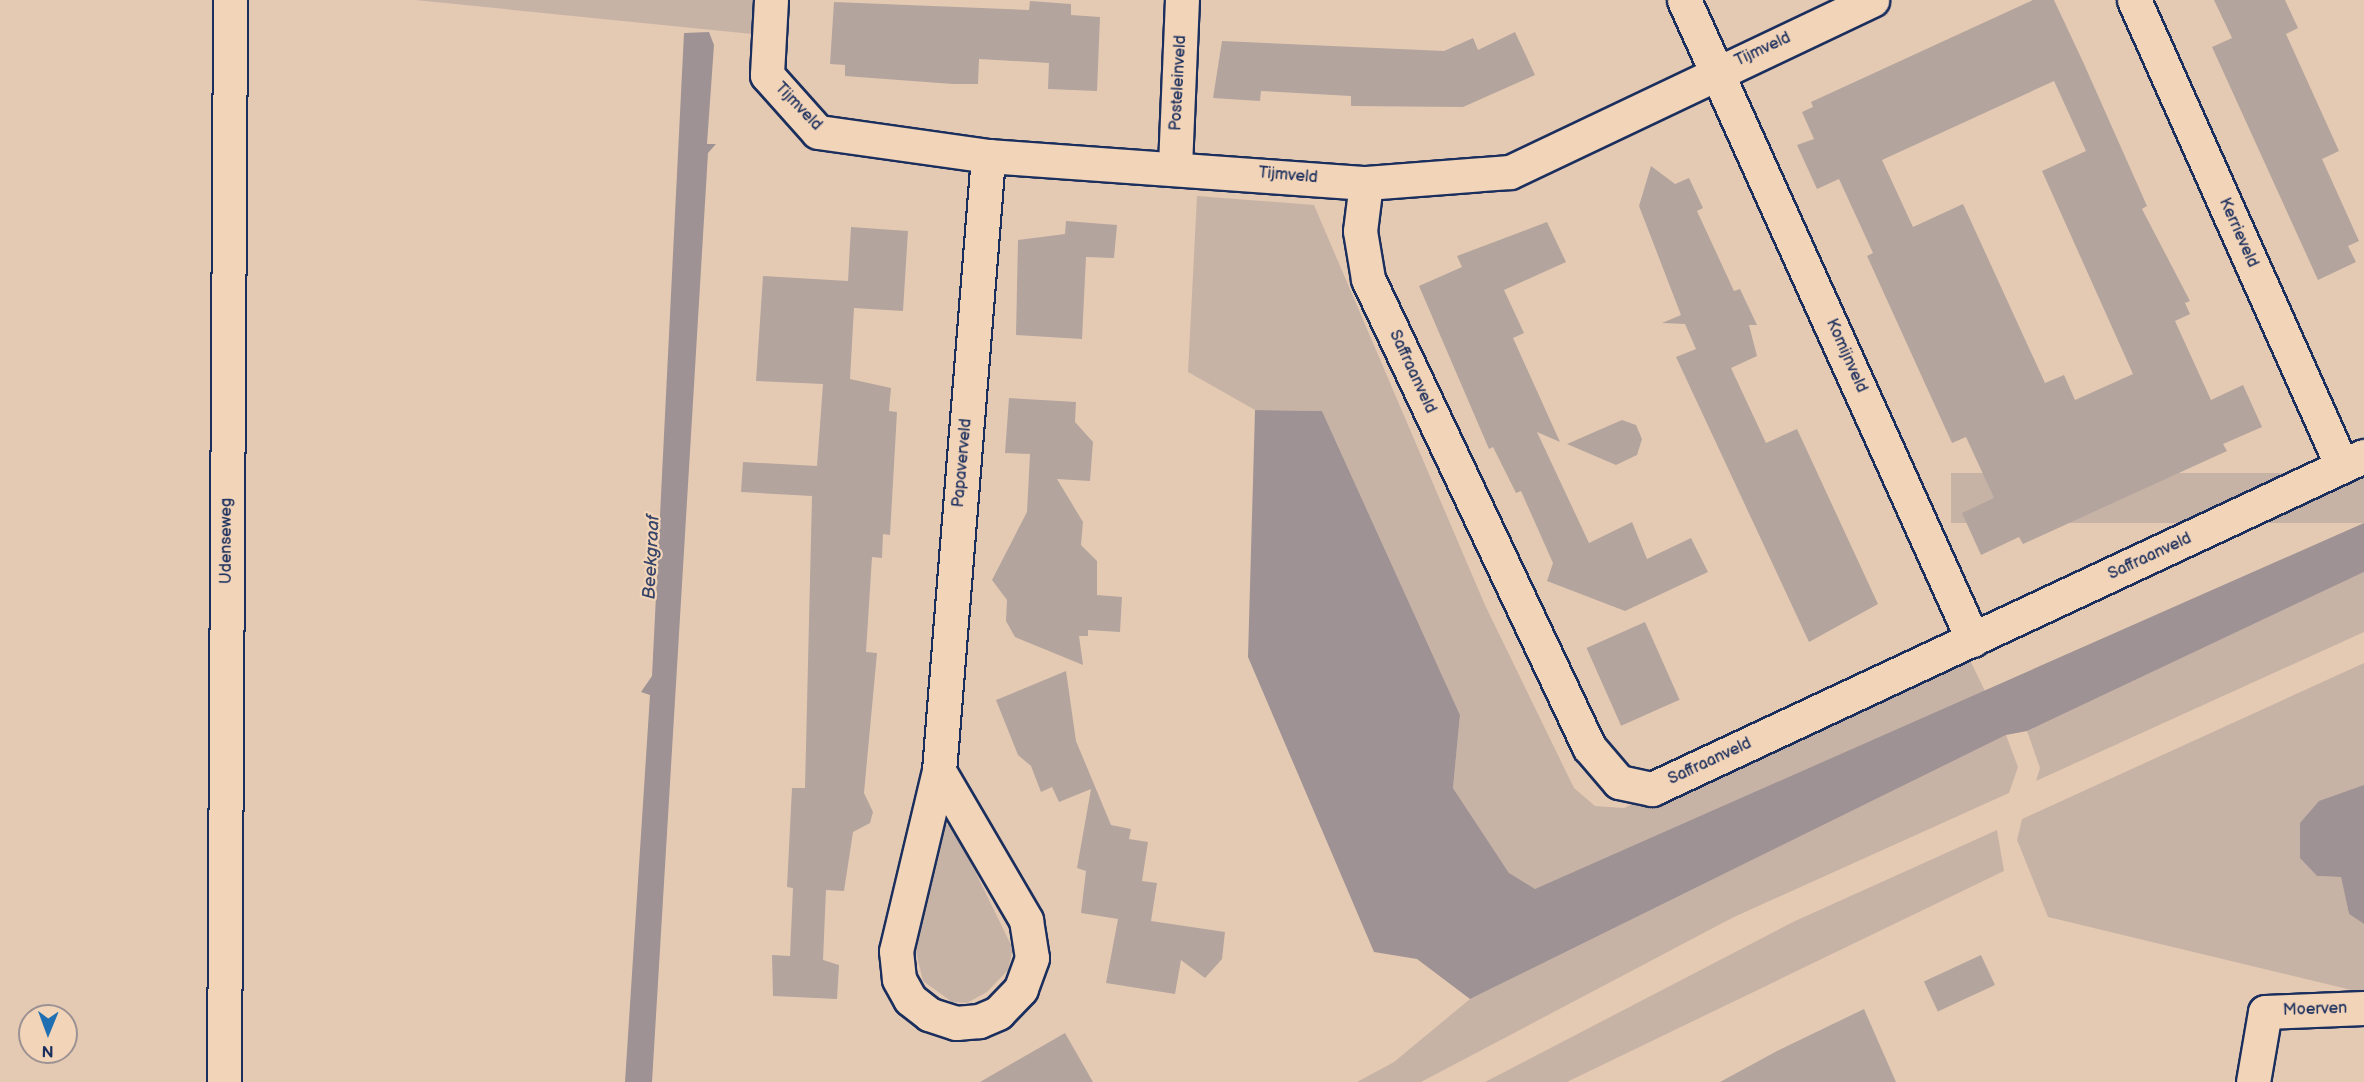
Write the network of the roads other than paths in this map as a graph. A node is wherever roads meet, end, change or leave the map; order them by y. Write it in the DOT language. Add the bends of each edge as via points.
graph roads {
  1 [pos="230,0"];
  2 [pos="771,0"];
  3 [pos="1182,0"];
  4 [pos="1684,0"];
  5 [pos="1872,0"];
  6 [pos="2134,0"];
  7 [pos="1719,71"];
  8 [pos="988,156"];
  9 [pos="1174,166"];
  10 [pos="1366,183"];
  11 [pos="2353,461"];
  12 [pos="1972,640"];
  13 [pos="939,771"];
  14 [pos="2364,1008"];
  15 [pos="224,1082"];
  16 [pos="2253,1082"];
  1 -- 15 [label="street, Udenseweg"];
  2 -- 8 [label="street, Tijmveld" via="767,75 818,132"];
  3 -- 9 [label="street, Posteleinveld"];
  4 -- 7 [label="street, Komijnveld"];
  5 -- 7 [label="street, Tijmveld"];
  6 -- 11 [label="street, Kerrieveld"];
  7 -- 10 [label="street, Tijmveld" via="1510,172"];
  7 -- 12 [label="street, Komijnveld"];
  8 -- 9 [label="street, Tijmveld"];
  8 -- 13 [label="street, Papaverveld"];
  9 -- 10 [label="street, Tijmveld"];
  10 -- 12 [label="street, Saffraanveld" via="1360,231 1368,279 1589,747 1619,782 1652,789"];
  11 -- 12 [label="street, Saffraanveld"];
  13 -- 13 [label="street, Papaverveld" via="896,951 899,979 910,999 929,1014 956,1023 980,1021 998,1013 1021,989 1032,958 1026,920"];
  14 -- 16 [label="street, Moerven" via="2265,1012"];
}
